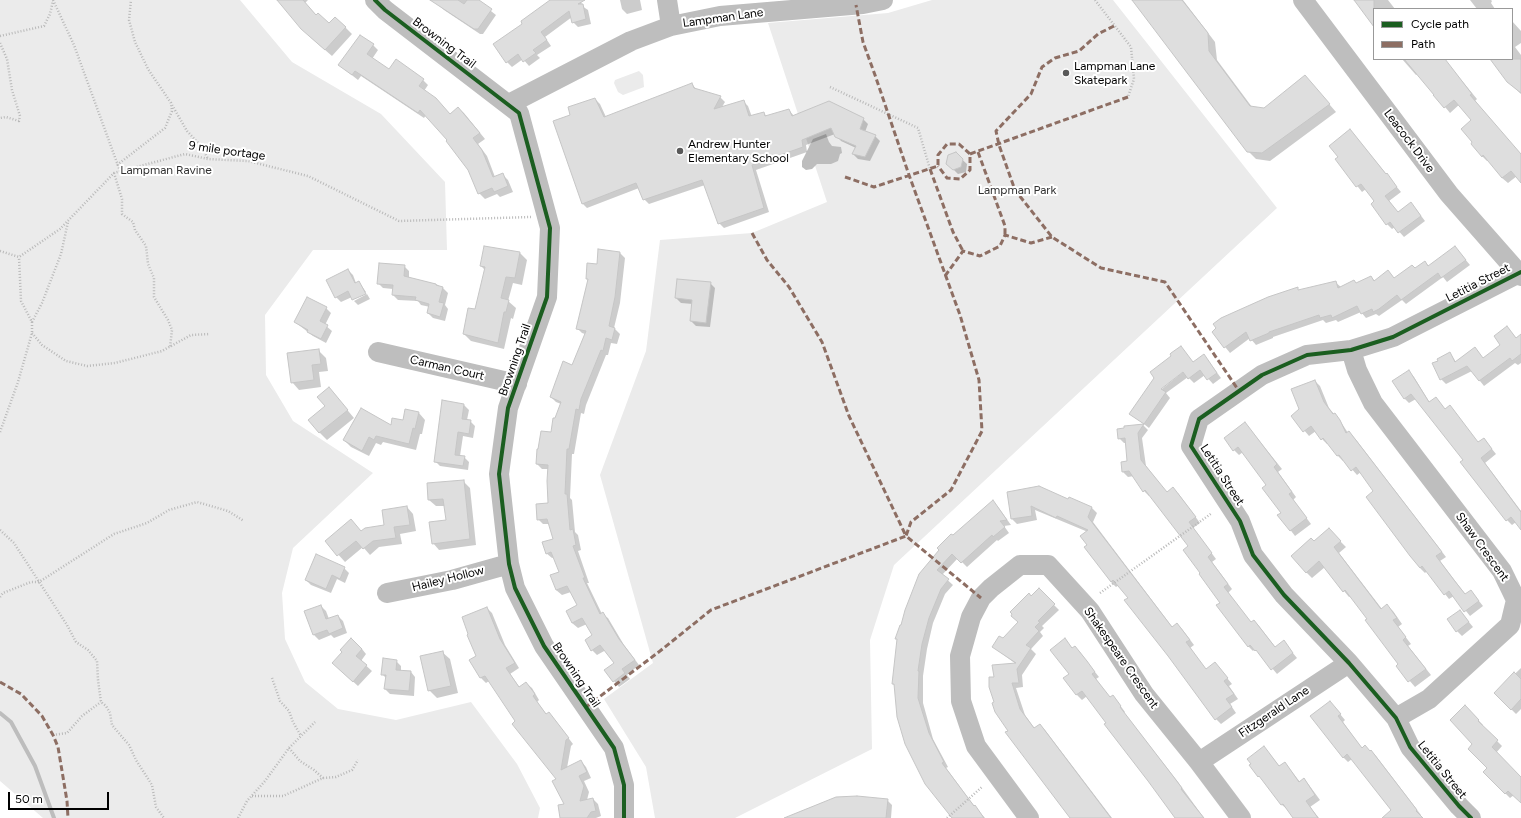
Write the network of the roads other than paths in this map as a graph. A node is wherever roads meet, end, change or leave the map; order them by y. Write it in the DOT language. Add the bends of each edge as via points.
graph roads {
  1 [pos="375,0"];
  2 [pos="667,0"];
  3 [pos="883,0"];
  4 [pos="1303,0"];
  5 [pos="670,26"];
  6 [pos="509,104"];
  7 [pos="1520,274"];
  8 [pos="1351,350"];
  9 [pos="378,352"];
  10 [pos="517,384"];
  11 [pos="510,564"];
  12 [pos="387,593"];
  13 [pos="1350,663"];
  14 [pos="1396,718"];
  15 [pos="1199,762"];
  16 [pos="624,818"];
  17 [pos="1029,818"];
  18 [pos="1241,818"];
  19 [pos="1471,818"];
  1 -- 6 [label="street, Browning Trail"];
  2 -- 5 [label="street"];
  3 -- 5 [label="street, Lampman Lane" via="863,4 720,16"];
  4 -- 7 [label="street, Leacock Drive" via="1449,194"];
  5 -- 6 [label="street, Lampman Lane" via="631,41"];
  6 -- 10 [label="street, Browning Trail" via="519,113 550,228 547,297"];
  7 -- 8 [label="street, Letitia Street" via="1393,337"];
  8 -- 13 [label="street, Letitia Street" via="1307,355 1262,375 1199,419 1191,446 1240,521 1253,555 1284,595"];
  8 -- 14 [label="street, Shaw Crescent" via="1357,370 1373,403 1502,571 1516,600 1510,625 1429,699"];
  9 -- 10 [label="street, Carman Court"];
  10 -- 11 [label="street, Browning Trail" via="508,408 499,474"];
  11 -- 12 [label="street, Hailey Hollow" via="452,580"];
  11 -- 16 [label="street, Browning Trail" via="515,588 544,646 614,748 624,785"];
  13 -- 14 [label="street, Letitia Street"];
  13 -- 15 [label="street, Fitzgerald Lane"];
  14 -- 19 [label="street, Letitia Street" via="1410,747 1458,806"];
  15 -- 17 [label="street, Shakespeare Crescent" via="1144,694 1090,611 1048,565 1020,565 981,598 971,617 960,656 961,701 976,746"];
  15 -- 18 [label="street, Shakespeare Crescent"];
}
